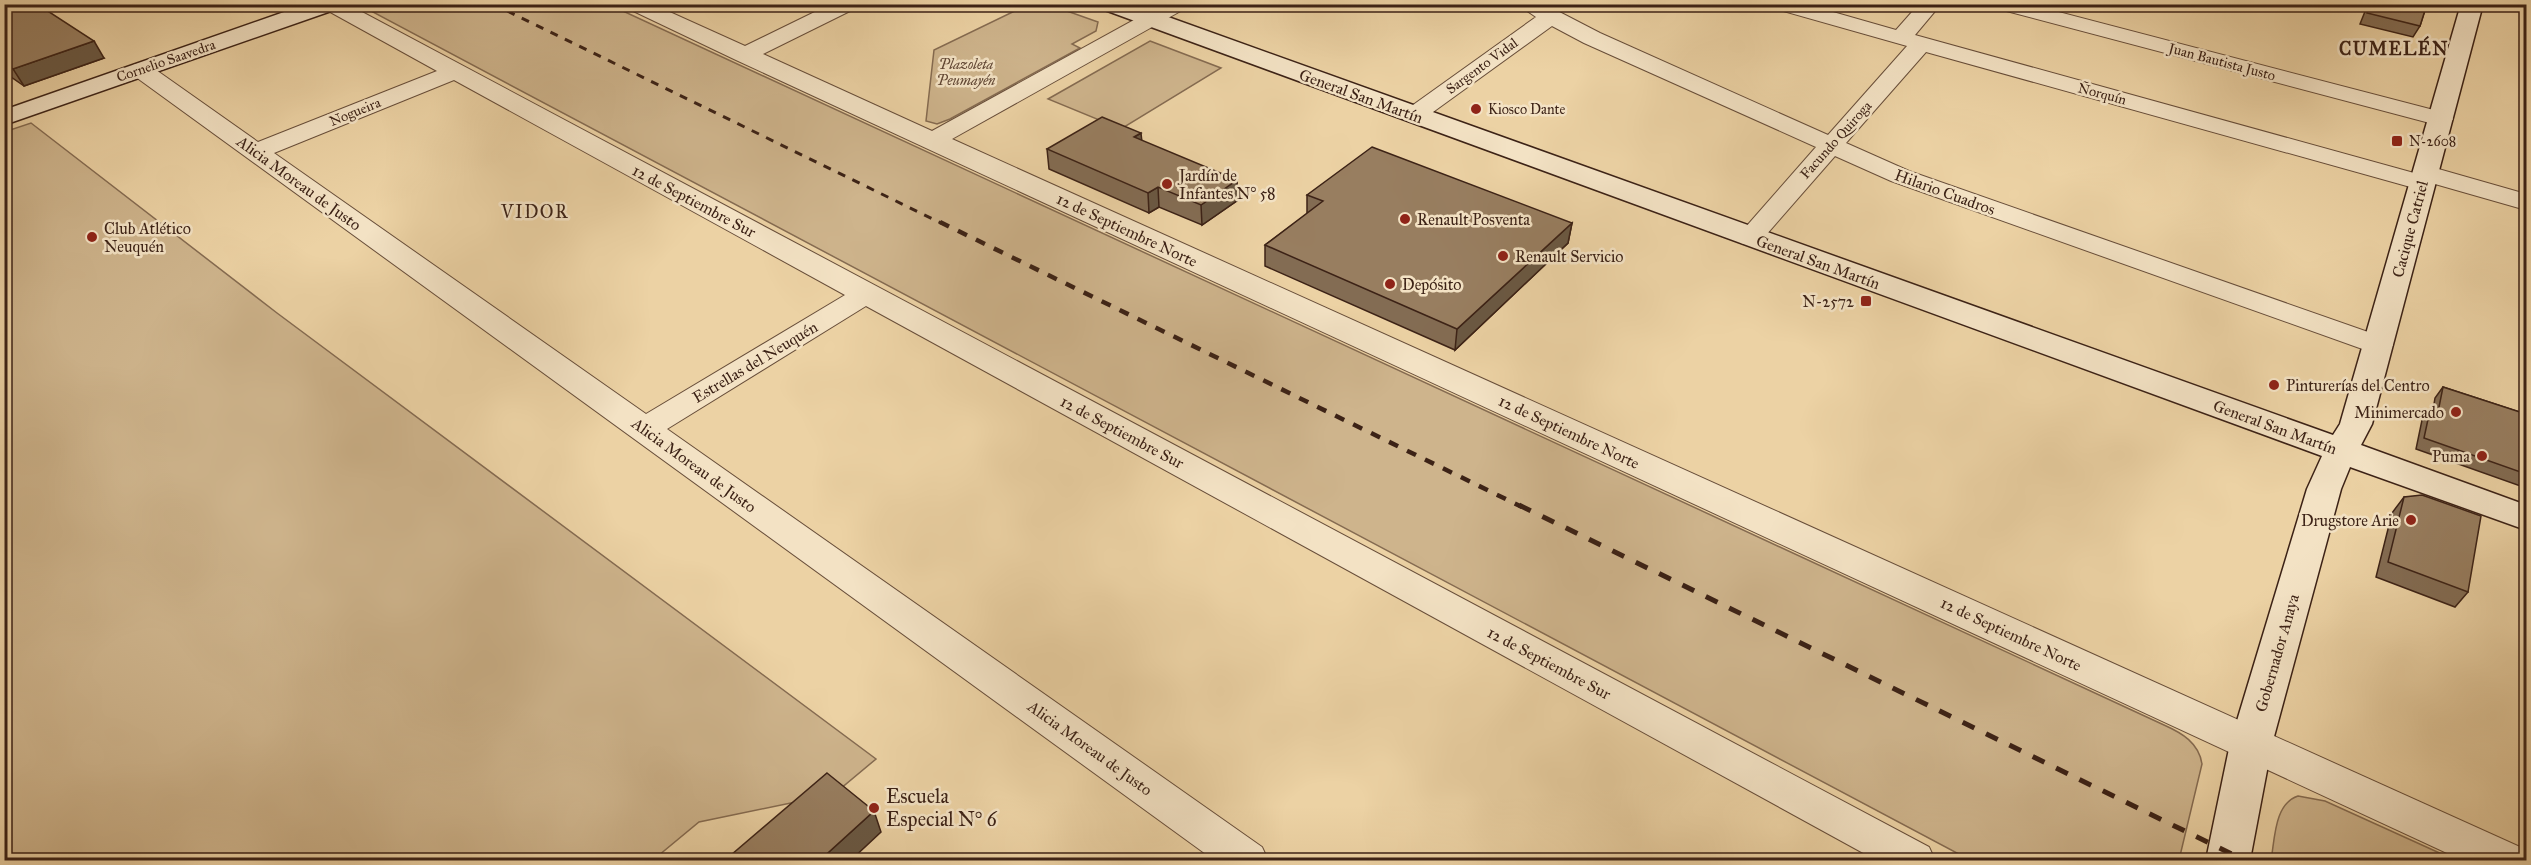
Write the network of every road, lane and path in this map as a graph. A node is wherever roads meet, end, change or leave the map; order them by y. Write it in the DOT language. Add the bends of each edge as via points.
graph roads {
  1 [pos="329,4"];
  2 [pos="634,4"];
  3 [pos="849,4"];
  4 [pos="1110,4"];
  5 [pos="1179,4"];
  6 [pos="1527,4"];
  7 [pos="1780,4"];
  8 [pos="1931,4"];
  9 [pos="2002,4"];
  10 [pos="2472,4"];
  11 [pos="1550,18"];
  12 [pos="1151,20"];
  13 [pos="1911,41"];
  14 [pos="744,55"];
  15 [pos="141,70"];
  16 [pos="455,72"];
  17 [pos="1414,115"];
  18 [pos="4,118"];
  19 [pos="2441,119"];
  20 [pos="931,141"];
  21 [pos="1830,147"];
  22 [pos="255,152"];
  23 [pos="2424,178"];
  24 [pos="2526,201"];
  25 [pos="1750,237"];
  26 [pos="866,294"];
  27 [pos="2378,345"];
  28 [pos="645,429"];
  29 [pos="2342,451"];
  30 [pos="2526,518"];
  31 [pos="2251,744"];
  32 [pos="1247,861"];
  33 [pos="1914,861"];
  34 [pos="2228,861"];
  35 [pos="2505,861"];
  1 -- 15 [label="main road, Cornelio Saavedra"];
  1 -- 16 [label="street, 12 de Septiembre Sur"];
  2 -- 14 [label="street, 12 de Septiembre Norte"];
  3 -- 14 [label="street"];
  4 -- 12 [label="main road, General San Martín"];
  5 -- 12 [label="street"];
  6 -- 11 [label="street, Hilario Cuadros"];
  7 -- 13 [label="street, Ñorquín"];
  8 -- 13 [label="street, Facundo Quiroga"];
  9 -- 19 [label="street, Juan Bautista Justo"];
  10 -- 19 [label="main road, Cacique Catriel"];
  11 -- 17 [label="street, Sargento Vidal"];
  11 -- 21 [label="street, Hilario Cuadros"];
  12 -- 17 [label="main road, General San Martín"];
  12 -- 20 [label="street"];
  13 -- 21 [label="street, Facundo Quiroga"];
  13 -- 23 [label="street, Ñorquín"];
  14 -- 20 [label="street, 12 de Septiembre Norte"];
  15 -- 18 [label="main road, Cornelio Saavedra"];
  15 -- 22 [label="street, Alicia Moreau de Justo"];
  16 -- 22 [label="street, Nogueira"];
  16 -- 26 [label="street, 12 de Septiembre Sur"];
  17 -- 25 [label="main road, General San Martín"];
  19 -- 23 [label="main road, Cacique Catriel"];
  20 -- 31 [label="street, 12 de Septiembre Norte"];
  21 -- 25 [label="street, Facundo Quiroga"];
  21 -- 27 [label="street, Hilario Cuadros" via="1918,183"];
  22 -- 28 [label="street, Alicia Moreau de Justo"];
  23 -- 24 [label="street"];
  23 -- 27 [label="main road, Cacique Catriel"];
  25 -- 29 [label="main road, General San Martín"];
  26 -- 28 [label="street, Estrellas del Neuquén"];
  26 -- 33 [label="street, 12 de Septiembre Sur"];
  27 -- 29 [label="main road, Cacique Catriel" via="2353,432"];
  28 -- 32 [label="street, Alicia Moreau de Justo"];
  29 -- 30 [label="main road, General San Martín"];
  29 -- 31 [label="main road, Gobernador Anaya" via="2324,489"];
  31 -- 34 [label="main road, Gobernador Anaya"];
  31 -- 35 [label="street, 12 de Septiembre Norte"];
}
